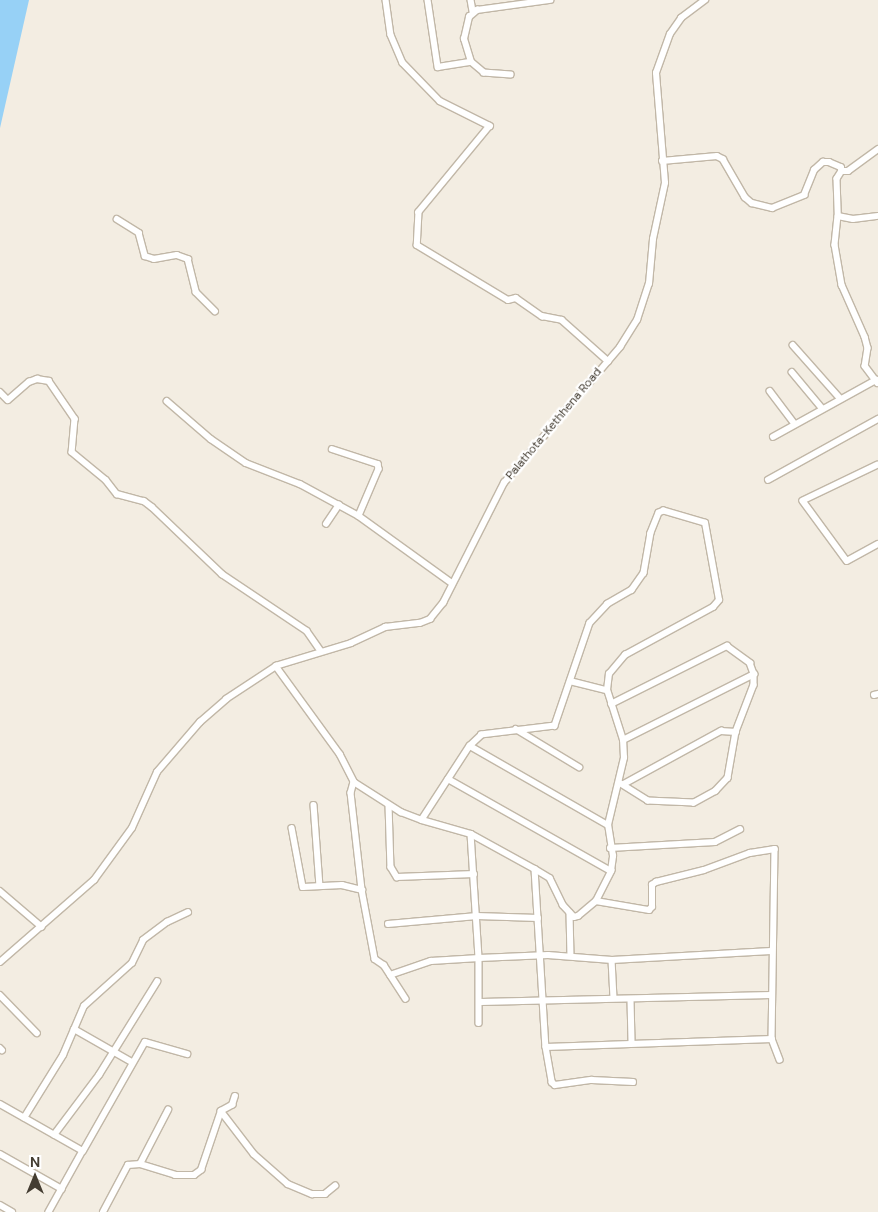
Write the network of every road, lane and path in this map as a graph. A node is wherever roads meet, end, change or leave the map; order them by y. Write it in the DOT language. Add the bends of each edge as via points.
graph roads {
  1 [pos="386,0"];
  2 [pos="428,0"];
  3 [pos="471,0"];
  4 [pos="550,0"];
  5 [pos="705,0"];
  6 [pos="473,11"];
  7 [pos="471,62"];
  8 [pos="511,75"];
  9 [pos="878,149"];
  10 [pos="662,161"];
  11 [pos="842,172"];
  12 [pos="838,216"];
  13 [pos="878,216"];
  14 [pos="117,219"];
  15 [pos="215,311"];
  16 [pos="793,345"];
  17 [pos="608,361"];
  18 [pos="792,372"];
  19 [pos="877,381"];
  20 [pos="770,390"];
  21 [pos="0,392"];
  22 [pos="840,398"];
  23 [pos="168,401"];
  24 [pos="822,408"];
  25 [pos="878,420"];
  26 [pos="795,424"];
  27 [pos="774,437"];
  28 [pos="332,450"];
  29 [pos="878,465"];
  30 [pos="768,480"];
  31 [pos="339,505"];
  32 [pos="359,516"];
  33 [pos="326,524"];
  34 [pos="878,544"];
  35 [pos="452,583"];
  36 [pos="321,651"];
  37 [pos="276,666"];
  38 [pos="754,674"];
  39 [pos="570,681"];
  40 [pos="607,690"];
  41 [pos="611,704"];
  42 [pos="515,729"];
  43 [pos="736,732"];
  44 [pos="623,740"];
  45 [pos="470,746"];
  46 [pos="579,767"];
  47 [pos="448,780"];
  48 [pos="354,782"];
  49 [pos="622,783"];
  50 [pos="314,804"];
  51 [pos="390,805"];
  52 [pos="422,820"];
  53 [pos="608,825"];
  54 [pos="292,828"];
  55 [pos="740,829"];
  56 [pos="471,834"];
  57 [pos="610,848"];
  58 [pos="535,869"];
  59 [pos="611,871"];
  60 [pos="474,874"];
  61 [pos="320,886"];
  62 [pos="362,890"];
  63 [pos="0,891"];
  64 [pos="596,901"];
  65 [pos="188,912"];
  66 [pos="570,914"];
  67 [pos="476,916"];
  68 [pos="538,918"];
  69 [pos="388,924"];
  70 [pos="42,926"];
  71 [pos="771,951"];
  72 [pos="540,956"];
  73 [pos="571,956"];
  74 [pos="479,958"];
  75 [pos="612,960"];
  76 [pos="0,962"];
  77 [pos="390,975"];
  78 [pos="157,982"];
  79 [pos="0,995"];
  80 [pos="771,995"];
  81 [pos="614,998"];
  82 [pos="406,999"];
  83 [pos="542,1000"];
  84 [pos="631,1000"];
  85 [pos="481,1002"];
  86 [pos="479,1023"];
  87 [pos="74,1029"];
  88 [pos="37,1033"];
  89 [pos="772,1039"];
  90 [pos="632,1042"];
  91 [pos="546,1047"];
  92 [pos="115,1051"];
  93 [pos="188,1054"];
  94 [pos="780,1060"];
  95 [pos="132,1062"];
  96 [pos="633,1082"];
  97 [pos="235,1096"];
  98 [pos="0,1104"];
  99 [pos="168,1110"];
  100 [pos="221,1111"];
  101 [pos="24,1118"];
  102 [pos="54,1135"];
  103 [pos="83,1151"];
  104 [pos="0,1154"];
  105 [pos="140,1164"];
  106 [pos="335,1186"];
  107 [pos="62,1189"];
  108 [pos="0,1205"];
  109 [pos="12,1212"];
  110 [pos="49,1212"];
  111 [pos="103,1212"];
  1 -- 17 [label="street" via="391,35 403,63 440,101 490,126 418,212 417,244 508,300 516,298 542,316 562,320"];
  2 -- 7 [label="street" via="438,67"];
  3 -- 6 [label="street"];
  4 -- 6 [label="street"];
  5 -- 10 [label="street, Palathota-Kethhena Road" via="682,18 670,34 656,73"];
  6 -- 7 [label="street" via="465,27 464,39"];
  7 -- 8 [label="street" via="484,73"];
  9 -- 11 [label="street" via="848,172"];
  10 -- 11 [label="street" via="717,156 723,159 745,197 752,203 772,208 804,195 814,170 823,162 840,167"];
  10 -- 17 [label="street, Palathota-Kethhena Road" via="663,201 652,239 646,298 631,330"];
  11 -- 12 [label="street" via="837,178"];
  12 -- 13 [label="street" via="852,219"];
  12 -- 19 [label="street" via="835,245 842,286 865,336 868,348 865,366"];
  14 -- 15 [label="street" via="139,233 142,250 148,257 177,255 188,260 196,292"];
  16 -- 22 [label="street"];
  17 -- 35 [label="street, Palathota-Kethhena Road" via="504,483"];
  18 -- 24 [label="street"];
  19 -- 22 [label="street"];
  20 -- 26 [label="street"];
  21 -- 36 [label="street" via="8,400 29,382 37,379 49,381 75,420 72,452 106,480 116,494 144,501 152,507 222,574 307,631"];
  22 -- 24 [label="street"];
  23 -- 31 [label="street" via="211,439 246,463 300,484"];
  24 -- 26 [label="street"];
  25 -- 30 [label="street"];
  26 -- 27 [label="street"];
  28 -- 32 [label="street" via="378,464 379,469"];
  29 -- 34 [label="street" via="803,501 847,561"];
  31 -- 32 [label="street"];
  31 -- 33 [label="street"];
  32 -- 35 [label="street"];
  35 -- 36 [label="street, Palathota-Kethhena Road" via="443,603 430,619 420,624 385,627 351,643"];
  36 -- 37 [label="street, Palathota-Kethhena Road"];
  37 -- 48 [label="street" via="340,754"];
  37 -- 70 [label="street, Palathota-Kethhena Road" via="200,722 157,772 132,828 94,880"];
  38 -- 41 [label="street" via="750,663 727,646"];
  38 -- 43 [label="street" via="754,685"];
  38 -- 44 [label="street"];
  39 -- 40 [label="street"];
  39 -- 40 [label="street" via="590,623 608,604 632,590 644,573 651,533 659,513 664,511 706,523 719,600 713,607 625,655 609,674"];
  39 -- 42 [label="street" via="555,726"];
  40 -- 41 [label="street"];
  41 -- 44 [label="street"];
  42 -- 45 [label="street" via="482,735"];
  42 -- 46 [label="street"];
  43 -- 49 [label="street" via="721,731"];
  43 -- 49 [label="street" via="728,778 716,791 694,803 648,801"];
  44 -- 49 [label="street"];
  45 -- 47 [label="street"];
  45 -- 53 [label="street"];
  47 -- 52 [label="street"];
  47 -- 59 [label="street"];
  48 -- 51 [label="street"];
  48 -- 62 [label="street" via="351,793"];
  49 -- 53 [label="street"];
  50 -- 61 [label="street"];
  51 -- 52 [label="street"];
  51 -- 60 [label="street" via="390,867 397,877"];
  52 -- 56 [label="street"];
  53 -- 57 [label="street"];
  54 -- 61 [label="street" via="303,887"];
  55 -- 57 [label="street" via="715,842"];
  56 -- 58 [label="street"];
  56 -- 60 [label="street"];
  57 -- 59 [label="street"];
  58 -- 66 [label="street" via="550,878"];
  58 -- 68 [label="street"];
  59 -- 64 [label="street"];
  60 -- 67 [label="street"];
  61 -- 62 [label="street" via="342,885"];
  62 -- 77 [label="street" via="375,960"];
  63 -- 70 [label="street"];
  64 -- 66 [label="street" via="578,916"];
  64 -- 71 [label="street" via="649,910 652,907 652,885 656,882 704,870 750,853 774,849"];
  65 -- 87 [label="street" via="167,922 143,940 132,963 84,1006"];
  66 -- 73 [label="street"];
  67 -- 68 [label="street"];
  67 -- 69 [label="street"];
  67 -- 74 [label="street"];
  68 -- 72 [label="street"];
  70 -- 76 [label="street, Palathota-Kethhena Road"];
  71 -- 75 [label="street"];
  71 -- 80 [label="street"];
  72 -- 73 [label="street"];
  72 -- 74 [label="street"];
  72 -- 83 [label="street"];
  73 -- 75 [label="street"];
  74 -- 77 [label="street" via="431,961"];
  74 -- 85 [label="street"];
  75 -- 81 [label="street"];
  77 -- 82 [label="street"];
  78 -- 92 [label="street"];
  79 -- 88 [label="street"];
  80 -- 84 [label="street"];
  80 -- 89 [label="street"];
  81 -- 83 [label="street"];
  81 -- 84 [label="street"];
  83 -- 85 [label="street"];
  83 -- 91 [label="street"];
  84 -- 90 [label="street"];
  85 -- 86 [label="street"];
  87 -- 92 [label="street"];
  87 -- 101 [label="street" via="63,1055"];
  89 -- 90 [label="street"];
  89 -- 94 [label="street"];
  90 -- 91 [label="street"];
  91 -- 96 [label="street" via="549,1074 555,1085 592,1080"];
  92 -- 95 [label="street"];
  92 -- 102 [label="street"];
  93 -- 95 [label="street" via="148,1041"];
  95 -- 103 [label="street"];
  97 -- 100 [label="street" via="232,1105"];
  98 -- 101 [label="street"];
  99 -- 105 [label="street"];
  100 -- 105 [label="street" via="200,1170 194,1175 175,1174"];
  100 -- 106 [label="street" via="254,1154 288,1184 312,1194 325,1194"];
  101 -- 102 [label="street"];
  102 -- 103 [label="street"];
  103 -- 107 [label="street"];
  104 -- 107 [label="street"];
  105 -- 111 [label="street" via="128,1164"];
  107 -- 110 [label="street"];
  108 -- 109 [label="street"];
}
